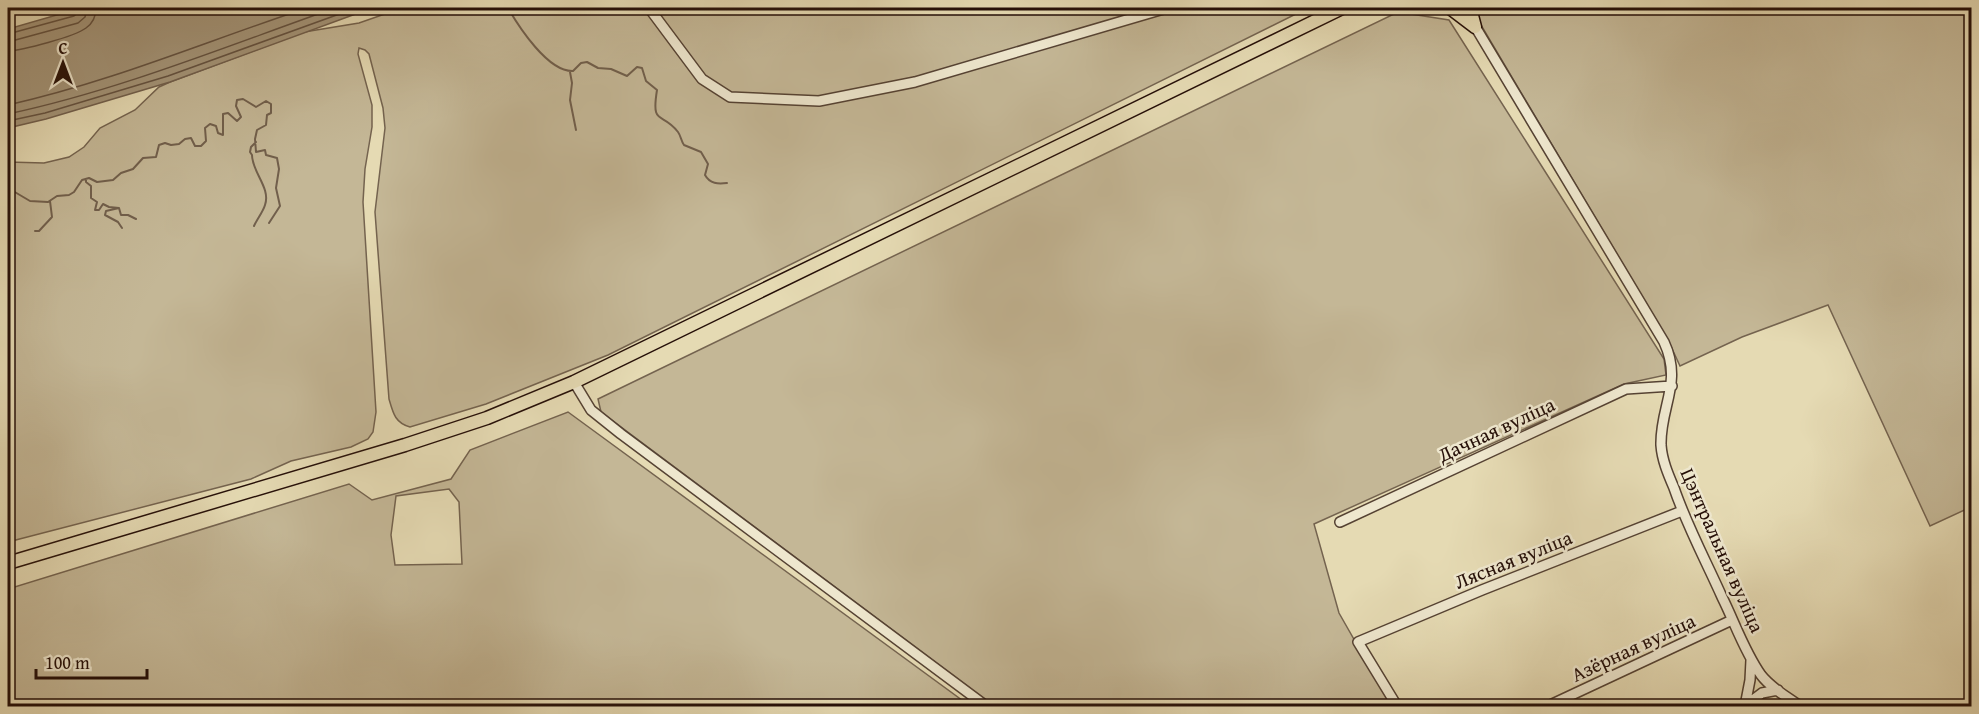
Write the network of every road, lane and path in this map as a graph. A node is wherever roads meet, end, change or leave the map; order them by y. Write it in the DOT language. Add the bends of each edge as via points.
graph roads {
  1 [pos="649,8"];
  2 [pos="1167,8"];
  3 [pos="1342,8"];
  4 [pos="1450,8"];
  5 [pos="1464,8"];
  6 [pos="1470,8"];
  7 [pos="1475,27"];
  8 [pos="574,382"];
  9 [pos="1672,386"];
  10 [pos="1682,511"];
  11 [pos="1340,522"];
  12 [pos="8,563"];
  13 [pos="1732,620"];
  14 [pos="1751,658"];
  15 [pos="1778,690"];
  16 [pos="986,706"];
  17 [pos="1397,706"];
  18 [pos="1548,706"];
  19 [pos="1746,706"];
  20 [pos="1800,706"];
  1 -- 2 [label="street" via="702,79 730,97 819,101 915,82"];
  3 -- 8 [label="main road"];
  4 -- 7 [label="main road"];
  5 -- 7 [label="street, Цэнтральная вуліца"];
  6 -- 7 [label="main road"];
  7 -- 9 [label="street, Цэнтральная вуліца" via="1664,342 1671,360"];
  8 -- 12 [label="main road" via="405,446"];
  8 -- 16 [label="street" via="591,410 613,428"];
  9 -- 10 [label="street, Цэнтральная вуліца" via="1661,445"];
  9 -- 11 [label="street, Дачная вуліца" via="1626,388"];
  10 -- 13 [label="street, Цэнтральная вуліца"];
  10 -- 17 [label="street, Лясная вуліца" via="1358,642"];
  13 -- 14 [label="street, Цэнтральная вуліца"];
  13 -- 18 [label="street, Азёрная вуліца"];
  14 -- 15 [label="street, Цэнтральная вуліца" via="1762,676"];
  14 -- 19 [label="street, Цэнтральная вуліца"];
  15 -- 19 [label="street" via="1762,693"];
  15 -- 20 [label="street, Цэнтральная вуліца"];
}
